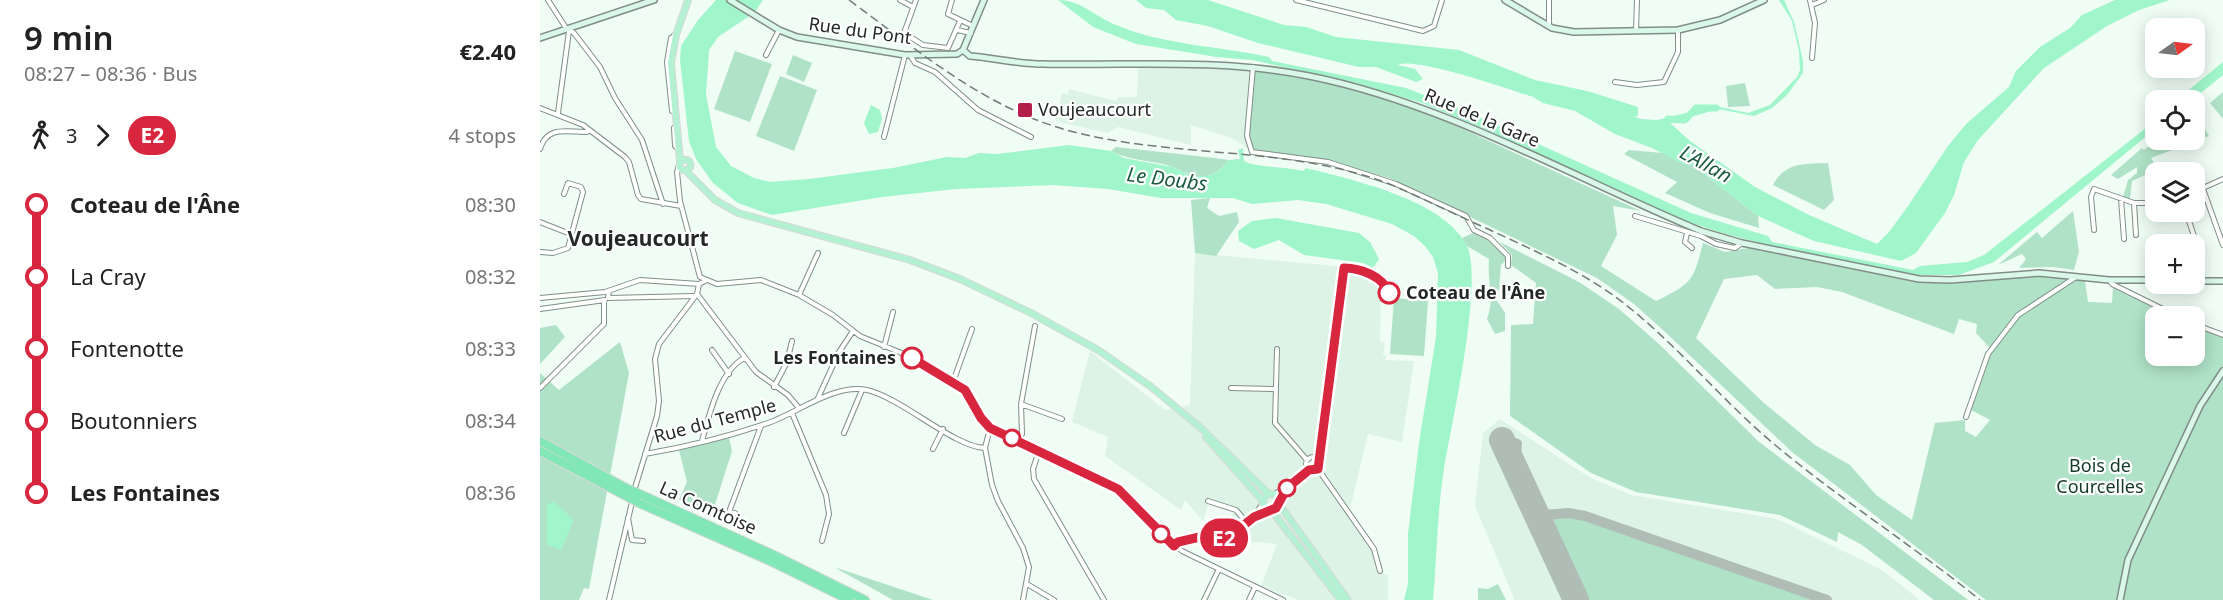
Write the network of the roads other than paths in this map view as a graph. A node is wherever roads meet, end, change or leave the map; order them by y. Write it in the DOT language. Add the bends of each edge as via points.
graph roads {
  1 [pos="548,0"];
  2 [pos="654,0"];
  3 [pos="686,0"];
  4 [pos="693,0"];
  5 [pos="730,0"];
  6 [pos="900,0"];
  7 [pos="916,0"];
  8 [pos="952,0"];
  9 [pos="984,0"];
  10 [pos="1296,0"];
  11 [pos="1442,0"];
  12 [pos="1505,0"];
  13 [pos="1549,0"];
  14 [pos="1637,0"];
  15 [pos="1764,0"];
  16 [pos="1824,0"];
  17 [pos="1811,2"];
  18 [pos="913,7"];
  19 [pos="685,9"];
  20 [pos="960,21"];
  21 [pos="974,26"];
  22 [pos="1549,26"];
  23 [pos="778,30"];
  24 [pos="957,30"];
  25 [pos="1678,30"];
  26 [pos="569,31"];
  27 [pos="1636,31"];
  28 [pos="970,33"];
  29 [pos="676,35"];
  30 [pos="540,38"];
  31 [pos="963,50"];
  32 [pos="766,55"];
  33 [pos="907,55"];
  34 [pos="1812,58"];
  35 [pos="1253,66"];
  36 [pos="1615,82"];
  37 [pos="540,108"];
  38 [pos="558,113"];
  39 [pos="677,126"];
  40 [pos="589,130"];
  41 [pos="884,137"];
  42 [pos="1031,137"];
  43 [pos="540,149"];
  44 [pos="679,149"];
  45 [pos="684,165"];
  46 [pos="2223,179"];
  47 [pos="2205,188"];
  48 [pos="564,194"];
  49 [pos="2205,194"];
  50 [pos="2121,200"];
  51 [pos="2145,202"];
  52 [pos="2133,203"];
  53 [pos="663,204"];
  54 [pos="681,206"];
  55 [pos="1635,216"];
  56 [pos="540,222"];
  57 [pos="2094,230"];
  58 [pos="1687,233"];
  59 [pos="1701,233"];
  60 [pos="573,235"];
  61 [pos="2136,235"];
  62 [pos="2124,239"];
  63 [pos="2223,244"];
  64 [pos="1692,248"];
  65 [pos="540,252"];
  66 [pos="818,253"];
  67 [pos="1508,266"];
  68 [pos="2077,276"];
  69 [pos="2145,280"];
  70 [pos="705,281"];
  71 [pos="2205,281"];
  72 [pos="2111,282"];
  73 [pos="2221,282"];
  74 [pos="699,284"];
  75 [pos="609,291"];
  76 [pos="1389,293"];
  77 [pos="696,295"];
  78 [pos="799,295"];
  79 [pos="540,298"];
  80 [pos="606,299"];
  81 [pos="2157,306"];
  82 [pos="540,309"];
  83 [pos="893,312"];
  84 [pos="1035,326"];
  85 [pos="2205,328"];
  86 [pos="972,329"];
  87 [pos="854,331"];
  88 [pos="2223,335"];
  89 [pos="1080,340"];
  90 [pos="792,341"];
  91 [pos="884,347"];
  92 [pos="1277,349"];
  93 [pos="712,350"];
  94 [pos="744,358"];
  95 [pos="2223,371"];
  96 [pos="729,374"];
  97 [pos="953,382"];
  98 [pos="774,387"];
  99 [pos="540,388"];
  100 [pos="1231,388"];
  101 [pos="1275,389"];
  102 [pos="862,390"];
  103 [pos="817,399"];
  104 [pos="1021,404"];
  105 [pos="800,408"];
  106 [pos="792,413"];
  107 [pos="1966,417"];
  108 [pos="1062,419"];
  109 [pos="762,426"];
  110 [pos="990,428"];
  111 [pos="943,429"];
  112 [pos="844,433"];
  113 [pos="540,441"];
  114 [pos="1018,441"];
  115 [pos="702,442"];
  116 [pos="986,448"];
  117 [pos="933,449"];
  118 [pos="540,451"];
  119 [pos="1039,451"];
  120 [pos="645,454"];
  121 [pos="1318,458"];
  122 [pos="1307,460"];
  123 [pos="1318,469"];
  124 [pos="1309,470"];
  125 [pos="1287,488"];
  126 [pos="625,492"];
  127 [pos="1272,494"];
  128 [pos="642,499"];
  129 [pos="1208,501"];
  130 [pos="1263,502"];
  131 [pos="1279,502"];
  132 [pos="1270,510"];
  133 [pos="735,513"];
  134 [pos="1254,517"];
  135 [pos="628,518"];
  136 [pos="1247,523"];
  137 [pos="643,541"];
  138 [pos="822,541"];
  139 [pos="1174,546"];
  140 [pos="1219,569"];
  141 [pos="1380,571"];
  142 [pos="1027,584"];
  143 [pos="1255,587"];
  144 [pos="609,600"];
  145 [pos="849,600"];
  146 [pos="865,600"];
  147 [pos="1023,600"];
  148 [pos="1054,600"];
  149 [pos="1104,600"];
  150 [pos="1204,600"];
  151 [pos="1249,600"];
  152 [pos="1283,600"];
  153 [pos="1341,600"];
  154 [pos="1348,600"];
  155 [pos="2120,600"];
  1 -- 26 [label="street"];
  2 -- 26 [label="main road"];
  3 -- 19 [label="main road"];
  4 -- 19 [label="main road"];
  5 -- 23 [label="main road, Rue du Pont"];
  6 -- 18 [label="street"];
  7 -- 18 [label="street"];
  8 -- 20 [label="street" via="948,14"];
  9 -- 21 [label="main road"];
  10 -- 11 [label="street" via="1423,32 1434,26"];
  12 -- 22 [label="main road"];
  13 -- 22 [label="street"];
  14 -- 27 [label="street"];
  15 -- 25 [label="main road" via="1720,20"];
  16 -- 17 [label="street"];
  17 -- 34 [label="street" via="1815,23"];
  18 -- 24 [label="street" via="904,33 923,45 948,48"];
  19 -- 29 [label="main road"];
  20 -- 21 [label="street"];
  20 -- 24 [label="street"];
  21 -- 28 [label="main road"];
  22 -- 27 [label="main road" via="1574,32"];
  23 -- 32 [label="street"];
  23 -- 33 [label="main road, Rue du Pont" via="797,37"];
  24 -- 28 [label="street"];
  25 -- 27 [label="main road"];
  25 -- 36 [label="street" via="1678,52 1664,82"];
  26 -- 30 [label="main road"];
  26 -- 38 [label="street"];
  26 -- 53 [label="street" via="600,67 642,140"];
  28 -- 31 [label="main road"];
  29 -- 39 [label="main road" via="670,63"];
  29 -- 44 [label="street" via="671,38 667,62 675,146"];
  31 -- 33 [label="main road, Rue du Pont" via="957,54"];
  31 -- 35 [label="main road, Rue de la Gare" via="970,56 1033,64"];
  33 -- 41 [label="street"];
  33 -- 42 [label="street" via="935,72 978,110"];
  35 -- 59 [label="main road, Rue de la Gare" via="1311,76 1431,111"];
  35 -- 67 [label="street" via="1247,136 1252,152 1328,162 1410,189 1466,216 1474,230 1490,238 1508,256"];
  37 -- 38 [label="street"];
  38 -- 40 [label="street"];
  39 -- 44 [label="main road"];
  39 -- 45 [label="main road"];
  40 -- 43 [label="street" via="553,132 546,136"];
  40 -- 53 [label="street" via="629,162 641,199"];
  44 -- 45 [label="main road"];
  45 -- 54 [label="street" via="677,176"];
  45 -- 89 [label="main road" via="704,190 728,207 753,218 910,260 1000,297"];
  46 -- 47 [label="street"];
  48 -- 60 [label="street" via="568,183 581,187 583,192"];
  49 -- 63 [label="street"];
  50 -- 52 [label="street"];
  50 -- 57 [label="street" via="2094,189"];
  50 -- 62 [label="street"];
  51 -- 52 [label="street"];
  52 -- 61 [label="street"];
  53 -- 54 [label="street"];
  54 -- 70 [label="street" via="697,269"];
  55 -- 58 [label="street"];
  56 -- 60 [label="street"];
  58 -- 59 [label="street"];
  58 -- 64 [label="street" via="1685,242"];
  59 -- 68 [label="main road, Rue de la Gare" via="1919,279 2039,273"];
  60 -- 65 [label="street" via="568,248"];
  66 -- 78 [label="street"];
  68 -- 72 [label="main road, Rue de la Gare"];
  68 -- 107 [label="street" via="2018,315 1988,354"];
  69 -- 72 [label="main road, Rue de la Gare"];
  70 -- 74 [label="street"];
  70 -- 78 [label="street" via="717,284 761,280"];
  71 -- 73 [label="main road"];
  72 -- 81 [label="street"];
  74 -- 75 [label="street" via="640,280"];
  74 -- 77 [label="street"];
  75 -- 79 [label="street"];
  75 -- 80 [label="street"];
  76 -- 121 [label="street" via="1376,278 1344,268"];
  77 -- 80 [label="street"];
  77 -- 94 [label="street"];
  77 -- 120 [label="street" via="659,344 655,359 659,401"];
  78 -- 87 [label="street"];
  80 -- 82 [label="street"];
  80 -- 99 [label="street" via="604,324"];
  83 -- 91 [label="street"];
  84 -- 104 [label="street"];
  85 -- 88 [label="street"];
  86 -- 97 [label="street"];
  87 -- 91 [label="street"];
  87 -- 103 [label="street"];
  89 -- 127 [label="main road" via="1175,405"];
  89 -- 130 [label="main road" via="1151,389 1193,424"];
  90 -- 98 [label="street"];
  91 -- 97 [label="street"];
  92 -- 101 [label="street"];
  93 -- 96 [label="street"];
  94 -- 96 [label="street"];
  94 -- 98 [label="street"];
  95 -- 155 [label="main road" via="2200,406 2133,549"];
  96 -- 115 [label="street"];
  97 -- 110 [label="street" via="965,390"];
  98 -- 105 [label="street"];
  100 -- 101 [label="street"];
  101 -- 122 [label="street" via="1277,427"];
  102 -- 103 [label="street, Rue du Temple"];
  102 -- 111 [label="street"];
  102 -- 112 [label="street"];
  103 -- 105 [label="street, Rue du Temple"];
  104 -- 108 [label="street"];
  104 -- 114 [label="street" via="1022,434"];
  105 -- 106 [label="street, Rue du Temple"];
  106 -- 109 [label="street, Rue du Temple"];
  106 -- 138 [label="street" via="826,495 829,514"];
  109 -- 115 [label="street, Rue du Temple"];
  109 -- 133 [label="street" via="729,512"];
  110 -- 114 [label="street"];
  110 -- 116 [label="street"];
  111 -- 116 [label="street" via="969,445"];
  111 -- 117 [label="street"];
  113 -- 126 [label="highway, La Comtoise"];
  114 -- 119 [label="street"];
  115 -- 120 [label="street, Rue du Temple"];
  116 -- 142 [label="street" via="998,501 1027,558"];
  118 -- 126 [label="highway, La Comtoise"];
  119 -- 139 [label="street" via="1118,489"];
  119 -- 149 [label="street" via="1034,479"];
  120 -- 135 [label="street"];
  121 -- 122 [label="street"];
  121 -- 123 [label="street"];
  122 -- 124 [label="street"];
  123 -- 124 [label="street"];
  123 -- 141 [label="street" via="1374,549"];
  124 -- 125 [label="street"];
  125 -- 127 [label="street"];
  125 -- 131 [label="street"];
  126 -- 128 [label="highway, La Comtoise, bridge"];
  127 -- 130 [label="main road"];
  127 -- 131 [label="main road"];
  128 -- 145 [label="highway, La Comtoise"];
  128 -- 146 [label="highway, La Comtoise" via="784,559"];
  129 -- 136 [label="street" via="1236,510"];
  130 -- 132 [label="main road"];
  130 -- 134 [label="street"];
  131 -- 132 [label="main road"];
  131 -- 154 [label="main road"];
  132 -- 134 [label="street"];
  132 -- 153 [label="main road"];
  134 -- 136 [label="street"];
  135 -- 137 [label="street" via="632,540"];
  135 -- 144 [label="street"];
  136 -- 139 [label="street" via="1230,536 1204,536"];
  139 -- 140 [label="street"];
  140 -- 143 [label="street"];
  140 -- 150 [label="street"];
  142 -- 147 [label="street"];
  142 -- 148 [label="street"];
  143 -- 151 [label="street"];
  143 -- 152 [label="street"];
}
